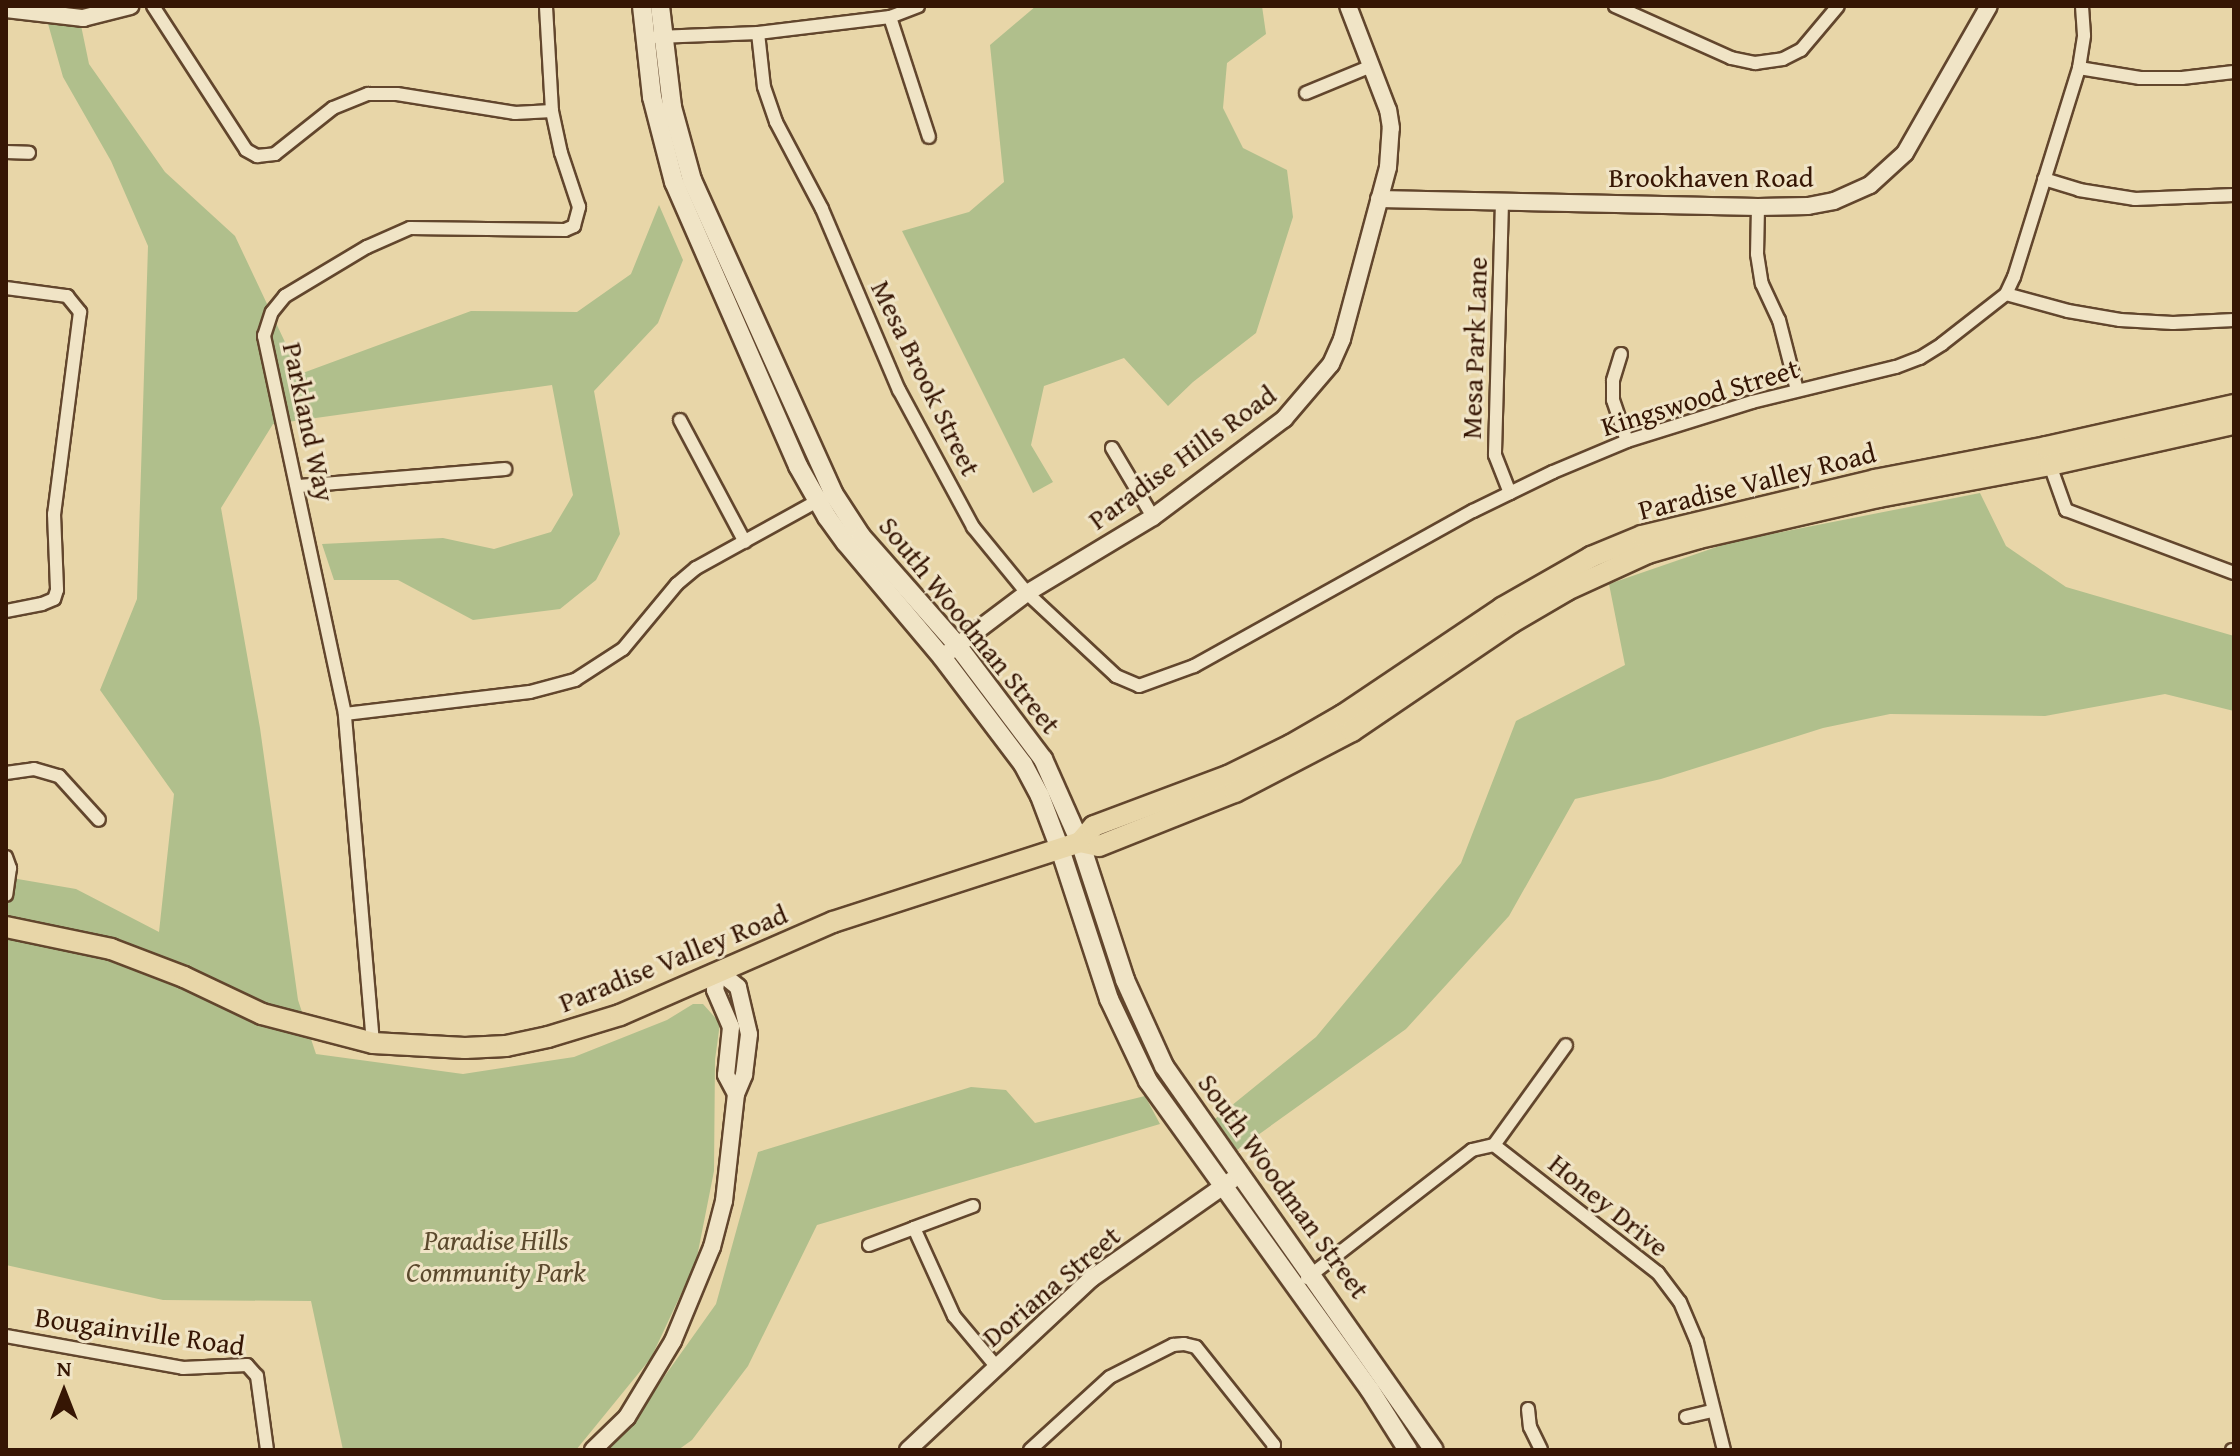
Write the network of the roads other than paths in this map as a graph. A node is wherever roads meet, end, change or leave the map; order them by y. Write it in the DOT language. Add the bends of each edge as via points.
graph roads {
  1 [pos="130,6"];
  2 [pos="153,6"];
  3 [pos="546,6"];
  4 [pos="642,6"];
  5 [pos="660,6"];
  6 [pos="918,6"];
  7 [pos="1348,6"];
  8 [pos="1615,6"];
  9 [pos="1838,6"];
  10 [pos="1989,6"];
  11 [pos="2082,6"];
  12 [pos="6,9"];
  13 [pos="890,17"];
  14 [pos="758,33"];
  15 [pos="654,38"];
  16 [pos="1369,67"];
  17 [pos="2079,68"];
  18 [pos="2234,72"];
  19 [pos="1306,93"];
  20 [pos="552,111"];
  21 [pos="929,137"];
  22 [pos="6,152"];
  23 [pos="29,153"];
  24 [pos="2044,179"];
  25 [pos="2234,195"];
  26 [pos="1379,199"];
  27 [pos="1502,202"];
  28 [pos="1758,207"];
  29 [pos="6,288"];
  30 [pos="2006,294"];
  31 [pos="2234,320"];
  32 [pos="1621,354"];
  33 [pos="1797,390"];
  34 [pos="2234,405"];
  35 [pos="680,420"];
  36 [pos="2234,424"];
  37 [pos="1627,441"];
  38 [pos="1112,448"];
  39 [pos="2050,465"];
  40 [pos="505,469"];
  41 [pos="299,486"];
  42 [pos="1510,493"];
  43 [pos="825,497"];
  44 [pos="1153,517"];
  45 [pos="745,542"];
  46 [pos="2234,573"];
  47 [pos="1027,593"];
  48 [pos="6,611"];
  49 [pos="957,645"];
  50 [pos="942,657"];
  51 [pos="1139,686"];
  52 [pos="345,714"];
  53 [pos="6,773"];
  54 [pos="99,820"];
  55 [pos="1080,842"];
  56 [pos="1060,849"];
  57 [pos="6,857"];
  58 [pos="6,895"];
  59 [pos="6,927"];
  60 [pos="718,971"];
  61 [pos="373,1043"];
  62 [pos="1566,1045"];
  63 [pos="1494,1145"];
  64 [pos="1232,1180"];
  65 [pos="973,1206"];
  66 [pos="914,1228"];
  67 [pos="869,1245"];
  68 [pos="1313,1274"];
  69 [pos="1295,1287"];
  70 [pos="6,1336"];
  71 [pos="996,1366"];
  72 [pos="1528,1409"];
  73 [pos="1713,1411"];
  74 [pos="1686,1417"];
  75 [pos="267,1450"];
  76 [pos="593,1450"];
  77 [pos="908,1450"];
  78 [pos="1030,1450"];
  79 [pos="1273,1450"];
  80 [pos="1408,1450"];
  81 [pos="1434,1450"];
  82 [pos="1541,1450"];
  83 [pos="1724,1450"];
  1 -- 12 [label="street" via="83,18"];
  2 -- 20 [label="street" via="246,150 257,156 275,154 333,108 368,94 515,113"];
  3 -- 20 [label="street, Parkland Way"];
  4 -- 15 [label="main road, South Woodman Street"];
  5 -- 15 [label="main road, South Woodman Street"];
  6 -- 13 [label="street"];
  7 -- 16 [label="street, Paradise Hills Road"];
  8 -- 9 [label="street" via="1731,58 1755,63 1801,50"];
  10 -- 28 [label="street, Brookhaven Road" via="1905,153 1889,170 1834,201"];
  11 -- 17 [label="street"];
  13 -- 14 [label="street"];
  13 -- 21 [label="street"];
  14 -- 15 [label="street"];
  14 -- 47 [label="street, Mesa Brook Street" via="764,87 776,122 822,209 899,390 973,527"];
  15 -- 43 [label="main road, South Woodman Street" via="692,180"];
  16 -- 19 [label="street"];
  16 -- 26 [label="street, Paradise Hills Road" via="1391,128"];
  17 -- 18 [label="street" via="2154,78"];
  17 -- 24 [label="street"];
  20 -- 41 [label="street, Parkland Way" via="579,207 574,226 410,228 285,296 272,312 264,336"];
  22 -- 23 [label="street"];
  24 -- 25 [label="street" via="2135,199"];
  24 -- 30 [label="street"];
  26 -- 27 [label="street, Brookhaven Road"];
  26 -- 44 [label="street, Paradise Hills Road" via="1331,364 1284,419"];
  27 -- 28 [label="street, Brookhaven Road"];
  27 -- 42 [label="street, Mesa Park Lane" via="1495,455"];
  28 -- 33 [label="street" via="1762,284 1779,320"];
  29 -- 48 [label="street" via="55,291 80,312 54,514 54,599"];
  30 -- 31 [label="street" via="2120,320"];
  30 -- 33 [label="street, Kingswood Street" via="1920,358"];
  32 -- 37 [label="street" via="1613,400"];
  33 -- 37 [label="street, Kingswood Street"];
  34 -- 55 [label="main road, Paradise Valley Road" via="1875,480 1642,536 1591,557 1502,608 1291,745 1228,776 1094,826"];
  35 -- 45 [label="street"];
  36 -- 39 [label="main road, Paradise Valley Road"];
  37 -- 42 [label="street, Kingswood Street"];
  38 -- 44 [label="street"];
  39 -- 46 [label="street" via="2066,510"];
  39 -- 55 [label="main road, Paradise Valley Road" via="1878,497 1648,553 1598,574 1511,623 1299,761 1099,846"];
  40 -- 41 [label="street"];
  41 -- 52 [label="street, Parkland Way"];
  42 -- 51 [label="street, Kingswood Street" via="1194,666"];
  43 -- 45 [label="street"];
  43 -- 49 [label="main road, South Woodman Street"];
  43 -- 50 [label="main road, South Woodman Street" via="846,543"];
  44 -- 47 [label="street, Paradise Hills Road"];
  45 -- 52 [label="street" via="696,568 623,649 575,680 530,692"];
  47 -- 49 [label="street, Paradise Hills Road"];
  47 -- 51 [label="street, Mesa Brook Street" via="1116,676"];
  49 -- 50 [label="street, Paradise Hills Road"];
  49 -- 55 [label="main road, South Woodman Street" via="1043,759"];
  50 -- 56 [label="main road, South Woodman Street" via="1023,764"];
  52 -- 61 [label="street, Parkland Way"];
  53 -- 54 [label="street" via="34,769 59,776"];
  55 -- 56 [label="main road, Paradise Valley Road"];
  55 -- 64 [label="main road, South Woodman Street" via="1143,1024"];
  56 -- 60 [label="main road, Paradise Valley Road" via="833,922"];
  56 -- 64 [label="main road, South Woodman Street" via="1109,999 1148,1081"];
  57 -- 58 [label="street"];
  59 -- 61 [label="main road, Paradise Valley Road" via="111,949 262,1014"];
  60 -- 61 [label="main road, Paradise Valley Road" via="620,1015 506,1046"];
  60 -- 76 [label="street" via="715,990 731,1027 726,1075 736,1094 724,1201 692,1301 673,1341 627,1417"];
  62 -- 63 [label="street"];
  63 -- 68 [label="street" via="1472,1150"];
  63 -- 73 [label="street, Honey Drive" via="1658,1273 1680,1302 1697,1342"];
  64 -- 68 [label="main road, South Woodman Street"];
  64 -- 69 [label="main road, South Woodman Street"];
  64 -- 71 [label="street, Doriana Street" via="1092,1278"];
  65 -- 66 [label="street"];
  66 -- 67 [label="street"];
  66 -- 71 [label="street" via="954,1316"];
  68 -- 69 [label="street"];
  68 -- 81 [label="main road, South Woodman Street"];
  69 -- 80 [label="main road, South Woodman Street"];
  70 -- 75 [label="street, Bougainville Road" via="183,1368 247,1365 257,1376"];
  71 -- 77 [label="street, Doriana Street"];
  72 -- 82 [label="street"];
  73 -- 74 [label="street"];
  73 -- 83 [label="street, Honey Drive"];
  78 -- 79 [label="street" via="1110,1377 1184,1344 1196,1347"];
}
